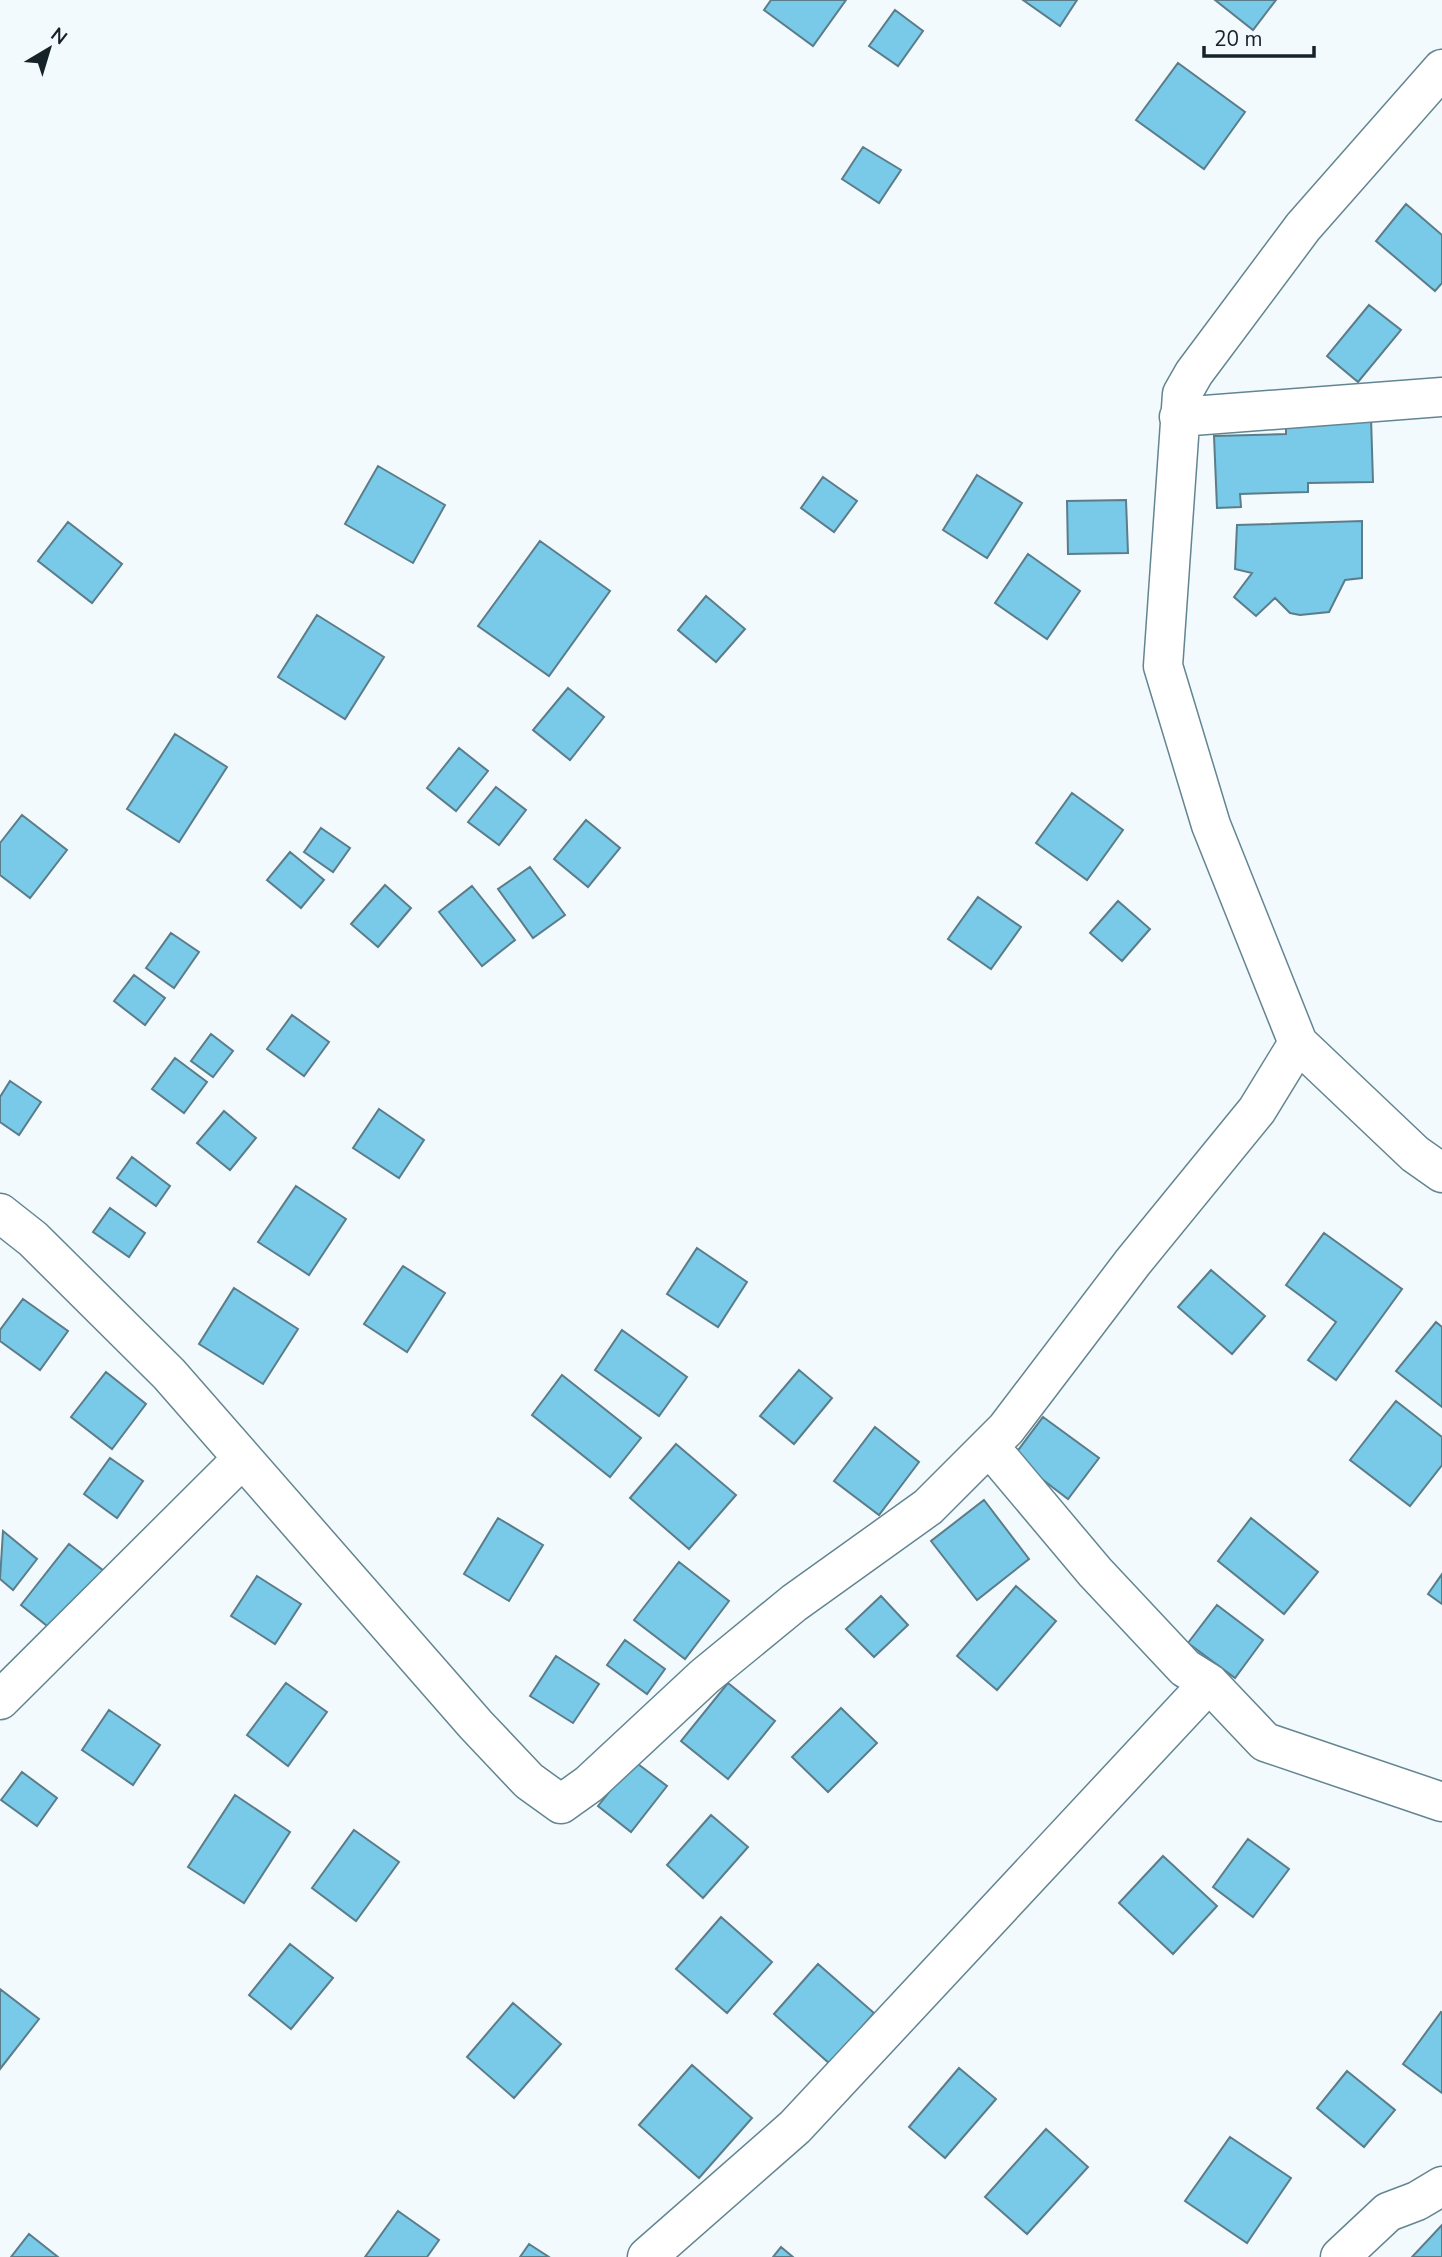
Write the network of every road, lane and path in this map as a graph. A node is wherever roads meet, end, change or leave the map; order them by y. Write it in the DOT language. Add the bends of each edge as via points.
graph roads {
  1 [pos="1442,69"];
  2 [pos="1442,397"];
  3 [pos="1179,416"];
  4 [pos="1298,1043"];
  5 [pos="1442,1173"];
  6 [pos="0,1213"];
  7 [pos="989,1446"];
  8 [pos="241,1460"];
  9 [pos="1209,1683"];
  10 [pos="0,1700"];
  11 [pos="1442,1802"];
  12 [pos="1442,2186"];
  13 [pos="648,2257"];
  14 [pos="1340,2257"];
  1 -- 3 [label="street" via="1303,227 1194,373 1182,394"];
  2 -- 3 [label="street"];
  3 -- 4 [label="street" via="1163,666 1211,825"];
  4 -- 5 [label="street" via="1415,1154"];
  4 -- 7 [label="street" via="1257,1110"];
  6 -- 8 [label="street" via="33,1239 169,1374"];
  7 -- 8 [label="street" via="928,1507 794,1602 561,1804 530,1781 476,1725"];
  7 -- 9 [label="street" via="1095,1572 1185,1668"];
  8 -- 10 [label="street"];
  9 -- 11 [label="street" via="1265,1742"];
  9 -- 13 [label="street" via="795,2127"];
  12 -- 14 [label="street" via="1388,2211"];
}
